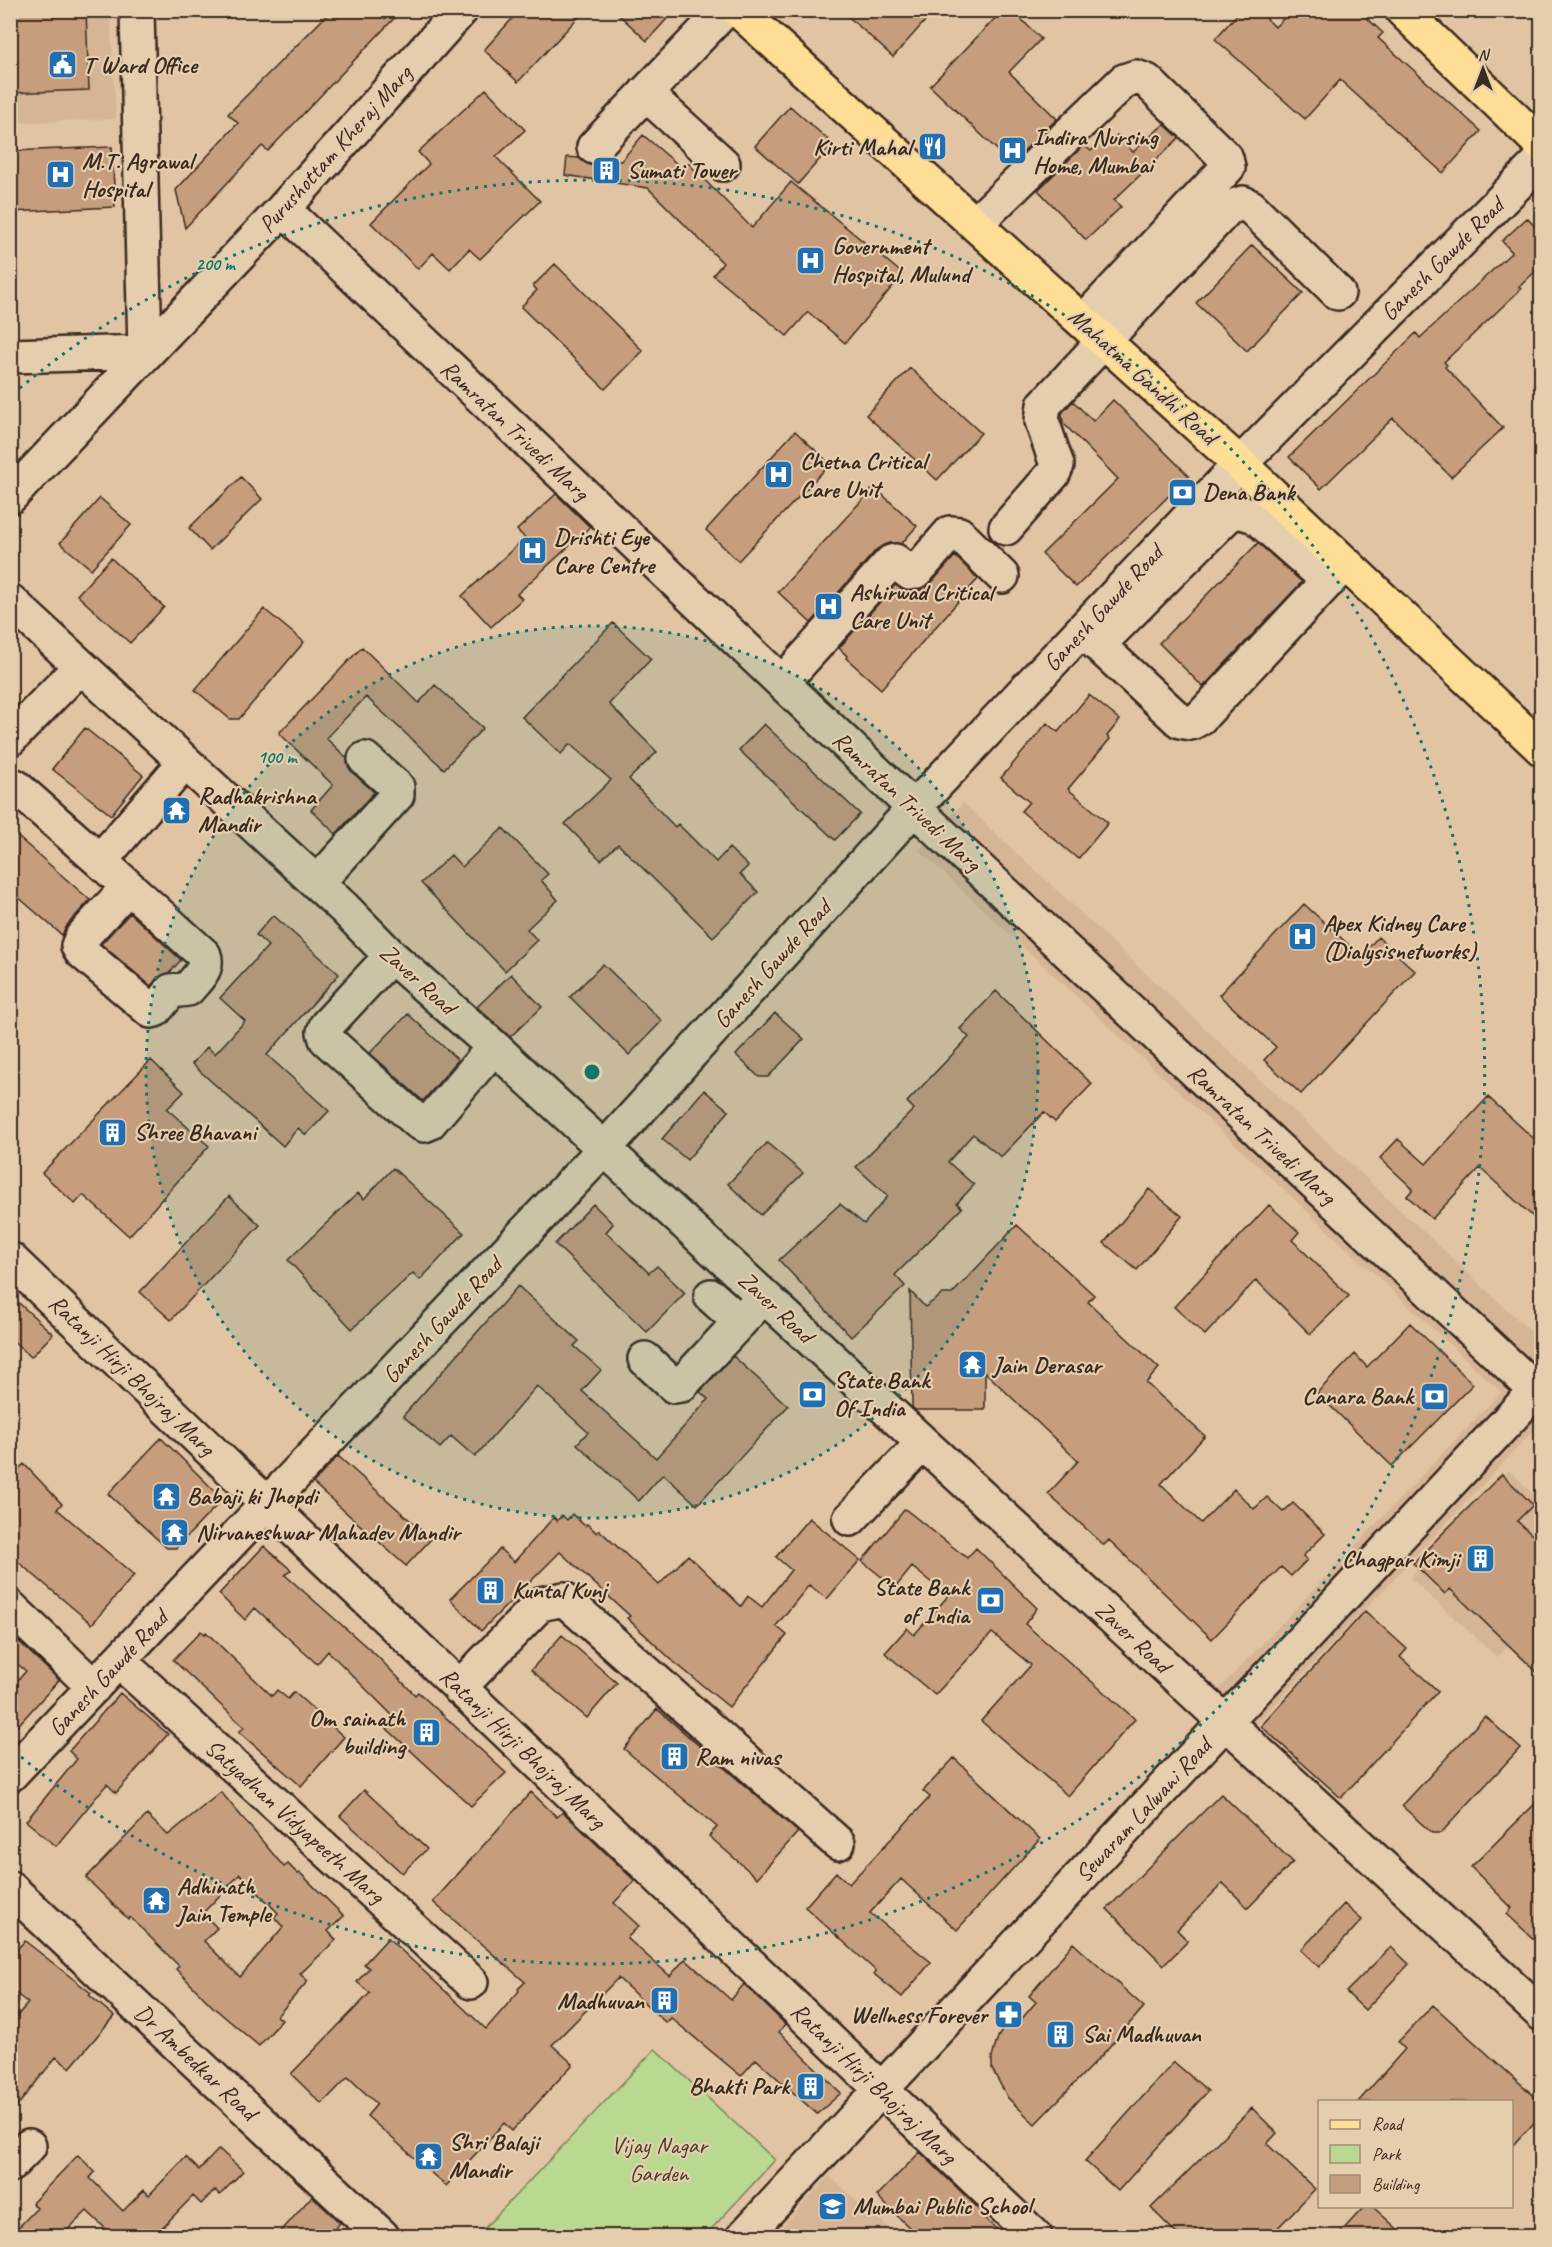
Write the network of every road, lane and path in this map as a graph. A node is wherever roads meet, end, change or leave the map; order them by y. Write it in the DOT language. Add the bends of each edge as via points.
graph roads {
  1 [pos="137,10"];
  2 [pos="461,10"];
  3 [pos="725,10"];
  4 [pos="738,10"];
  5 [pos="1402,10"];
  6 [pos="645,93"];
  7 [pos="1542,145"];
  8 [pos="594,147"];
  9 [pos="1542,159"];
  10 [pos="723,164"];
  11 [pos="283,209"];
  12 [pos="976,223"];
  13 [pos="1338,293"];
  14 [pos="1094,330"];
  15 [pos="145,352"];
  16 [pos="10,356"];
  17 [pos="1240,464"];
  18 [pos="10,496"];
  19 [pos="1006,528"];
  20 [pos="1337,572"];
  21 [pos="1002,576"];
  22 [pos="10,600"];
  23 [pos="23,629"];
  24 [pos="1090,638"];
  25 [pos="73,674"];
  26 [pos="782,683"];
  27 [pos="10,739"];
  28 [pos="1538,739"];
  29 [pos="365,759"];
  30 [pos="185,762"];
  31 [pos="15,786"];
  32 [pos="914,808"];
  33 [pos="100,861"];
  34 [pos="317,883"];
  35 [pos="128,887"];
  36 [pos="391,956"];
  37 [pos="494,1047"];
  38 [pos="604,1149"];
  39 [pos="10,1259"];
  40 [pos="711,1296"];
  41 [pos="764,1296"];
  42 [pos="741,1322"];
  43 [pos="645,1359"];
  44 [pos="1539,1390"];
  45 [pos="923,1443"];
  46 [pos="267,1504"];
  47 [pos="850,1519"];
  48 [pos="10,1607"];
  49 [pos="119,1661"];
  50 [pos="94,1687"];
  51 [pos="459,1688"];
  52 [pos="1225,1721"];
  53 [pos="10,1775"];
  54 [pos="838,1843"];
  55 [pos="10,1888"];
  56 [pos="471,1982"];
  57 [pos="1542,2014"];
  58 [pos="881,2090"];
  59 [pos="377,2235"];
  60 [pos="744,2236"];
  61 [pos="1035,2236"];
  1 -- 15 [label="street"];
  2 -- 11 [label="street, Purushottam Kheraj Marg"];
  3 -- 6 [label="street"];
  4 -- 12 [label="main road, Mahatma Gandhi Road"];
  5 -- 7 [label="main road"];
  6 -- 8 [label="street"];
  6 -- 10 [label="street"];
  9 -- 17 [label="street, Ganesh Gawde Road"];
  11 -- 15 [label="street, Purushottam Kheraj Marg"];
  11 -- 26 [label="street, Ramratan Trivedi Marg"];
  12 -- 14 [label="main road, Mahatma Gandhi Road"];
  12 -- 14 [label="street" via="1124,81 1136,77 1147,81 1226,159 1228,167"];
  13 -- 14 [label="street" via="1251,207 1236,204"];
  14 -- 17 [label="main road, Mahatma Gandhi Road"];
  14 -- 19 [label="street" via="1041,413 1057,465"];
  15 -- 16 [label="street"];
  15 -- 18 [label="street, Purushottam Kheraj Marg"];
  17 -- 20 [label="main road, Mahatma Gandhi Road"];
  17 -- 24 [label="street, Ganesh Gawde Road"];
  20 -- 24 [label="street" via="1255,516 1230,513"];
  20 -- 24 [label="street" via="1191,723 1180,721"];
  20 -- 28 [label="main road, Mahatma Gandhi Road"];
  21 -- 26 [label="street" via="959,534 950,533 917,571 910,573 891,562"];
  22 -- 23 [label="street, Zaver Road"];
  23 -- 25 [label="street, Zaver Road"];
  24 -- 32 [label="street, Ganesh Gawde Road"];
  25 -- 27 [label="street"];
  25 -- 30 [label="street, Zaver Road"];
  26 -- 32 [label="street, Ramratan Trivedi Marg"];
  29 -- 34 [label="street" via="397,787 397,795"];
  30 -- 33 [label="street"];
  30 -- 34 [label="street, Zaver Road"];
  31 -- 33 [label="street"];
  32 -- 38 [label="street, Ganesh Gawde Road"];
  32 -- 44 [label="street, Ramratan Trivedi Marg"];
  33 -- 35 [label="street"];
  34 -- 36 [label="street, Zaver Road"];
  36 -- 37 [label="street, Zaver Road"];
  36 -- 37 [label="street" via="324,1032 326,1039 418,1122 429,1123"];
  37 -- 38 [label="street, Zaver Road"];
  38 -- 41 [label="street, Zaver Road"];
  38 -- 46 [label="street, Ganesh Gawde Road"];
  39 -- 46 [label="street, Ratanji Hirji Bhojraj Marg"];
  40 -- 42 [label="street"];
  41 -- 42 [label="street"];
  41 -- 45 [label="street, Zaver Road"];
  42 -- 43 [label="street" via="678,1386"];
  44 -- 52 [label="street, Sewaram Lalwani Road"];
  45 -- 47 [label="street"];
  45 -- 52 [label="street, Zaver Road"];
  46 -- 49 [label="street, Ganesh Gawde Road"];
  46 -- 51 [label="street, Ratanji Hirji Bhojraj Marg"];
  48 -- 50 [label="street"];
  49 -- 50 [label="street, Ganesh Gawde Road"];
  49 -- 56 [label="street, Satyadhan Vidyapeeth Marg"];
  50 -- 53 [label="street, Ganesh Gawde Road"];
  51 -- 54 [label="street" via="540,1604 564,1599"];
  51 -- 58 [label="street, Ratanji Hirji Bhojraj Marg"];
  52 -- 57 [label="street, Zaver Road"];
  52 -- 58 [label="street, Sewaram Lalwani Road"];
  55 -- 59 [label="street, Dr Ambedkar Road"];
  58 -- 60 [label="street, Sewaram Lalwani Road"];
  58 -- 61 [label="street, Ratanji Hirji Bhojraj Marg"];
}
